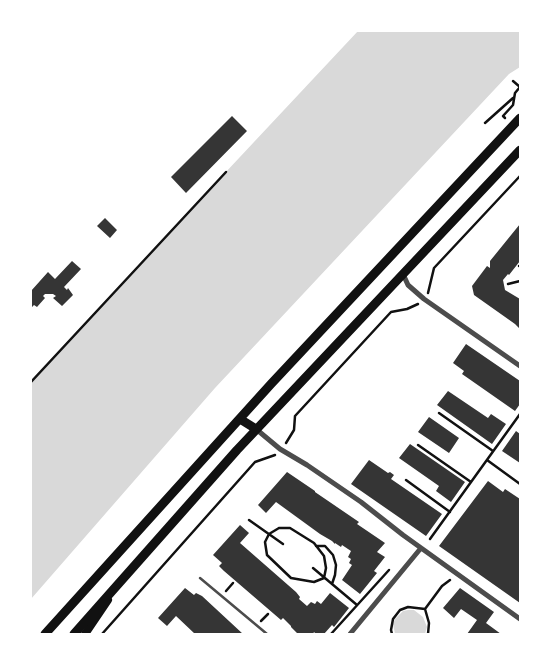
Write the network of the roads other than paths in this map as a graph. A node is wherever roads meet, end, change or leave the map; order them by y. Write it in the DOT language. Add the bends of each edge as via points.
graph roads {
  1 [pos="520,118"];
  2 [pos="520,150"];
  3 [pos="403,274"];
  4 [pos="520,366"];
  5 [pos="240,419"];
  6 [pos="256,429"];
  7 [pos="421,548"];
  8 [pos="200,578"];
  9 [pos="122,581"];
  10 [pos="520,619"];
  11 [pos="45,634"];
  12 [pos="74,634"];
  13 [pos="85,634"];
  14 [pos="266,634"];
  15 [pos="350,634"];
  1 -- 5 [label="main road"];
  2 -- 3 [label="main road"];
  3 -- 4 [label="street" via="408,285 424,299"];
  3 -- 6 [label="main road"];
  5 -- 6 [label="main road"];
  5 -- 11 [label="main road"];
  6 -- 7 [label="street"];
  6 -- 9 [label="main road"];
  7 -- 10 [label="street"];
  7 -- 15 [label="street"];
  8 -- 14 [label="lane"];
  9 -- 12 [label="main road"];
  9 -- 13 [label="main road"];
}
